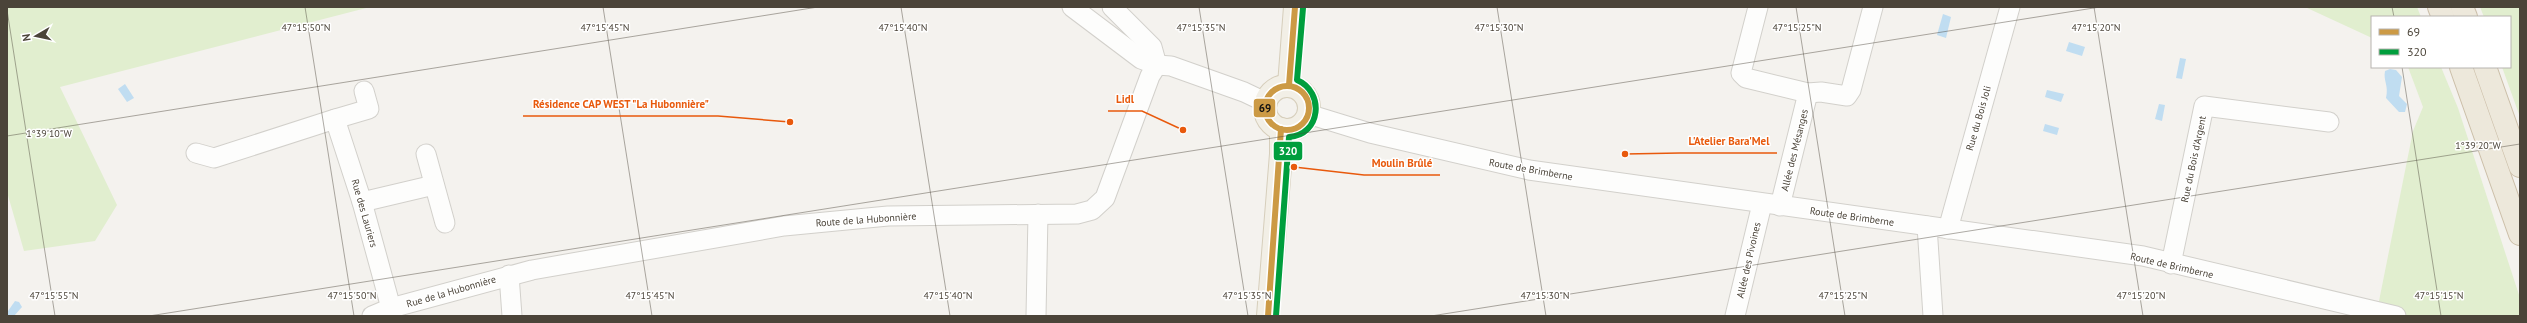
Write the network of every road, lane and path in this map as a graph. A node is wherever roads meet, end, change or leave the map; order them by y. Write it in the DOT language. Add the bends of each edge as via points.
graph roads {
  1 [pos="1072,7"];
  2 [pos="1295,7"];
  3 [pos="1758,7"];
  4 [pos="1873,7"];
  5 [pos="2010,7"];
  6 [pos="1116,11"];
  7 [pos="1101,21"];
  8 [pos="1157,65"];
  9 [pos="2462,68"];
  10 [pos="2485,68"];
  11 [pos="1289,85"];
  12 [pos="364,91"];
  13 [pos="1808,93"];
  14 [pos="1265,102"];
  15 [pos="1308,114"];
  16 [pos="336,119"];
  17 [pos="2328,122"];
  18 [pos="1281,129"];
  19 [pos="196,153"];
  20 [pos="426,154"];
  21 [pos="2520,166"];
  22 [pos="434,185"];
  23 [pos="362,202"];
  24 [pos="1771,205"];
  25 [pos="1038,214"];
  26 [pos="445,224"];
  27 [pos="1927,226"];
  28 [pos="1948,228"];
  29 [pos="2520,234"];
  30 [pos="2171,264"];
  31 [pos="509,275"];
  32 [pos="391,308"];
  33 [pos="2370,313"];
  34 [pos="372,316"];
  35 [pos="512,316"];
  36 [pos="1036,316"];
  37 [pos="1268,316"];
  38 [pos="1735,316"];
  39 [pos="1933,316"];
  40 [pos="2396,316"];
  1 -- 7 [label="street"];
  2 -- 11 [label="main road"];
  3 -- 13 [label="street" via="1741,73 1746,78"];
  4 -- 13 [label="street" via="1851,90 1847,96"];
  5 -- 28 [label="street, Rue du Bois Joli"];
  6 -- 7 [label="street" via="1120,23 1116,29"];
  6 -- 8 [label="street" via="1152,47"];
  7 -- 8 [label="street" via="1141,59"];
  8 -- 14 [label="street" via="1171,66"];
  8 -- 25 [label="street, Route de la Hubonnière" via="1149,79 1105,198 1092,210 1077,214"];
  9 -- 29 [label="highway"];
  10 -- 21 [label="highway"];
  11 -- 14 [label="main road" via="1271,91"];
  11 -- 15 [label="main road" via="1305,95 1308,101"];
  12 -- 16 [label="street" via="368,109"];
  13 -- 24 [label="street, Allée des Mésanges"];
  14 -- 18 [label="main road" via="1266,116 1274,127"];
  15 -- 18 [label="main road" via="1305,121 1294,129"];
  15 -- 24 [label="street, Route de Brimberne" via="1370,132 1529,170"];
  16 -- 19 [label="street" via="214,158"];
  16 -- 23 [label="street, Rue des Lauriers"];
  17 -- 30 [label="street, Rue du Bois d'Argent" via="2204,106"];
  18 -- 37 [label="main road"];
  20 -- 22 [label="street"];
  22 -- 23 [label="street"];
  22 -- 26 [label="street"];
  23 -- 32 [label="street, Rue des Lauriers"];
  24 -- 27 [label="street, Route de Brimberne"];
  24 -- 38 [label="street, Allée des Pivoines"];
  25 -- 31 [label="street, Route de la Hubonnière" via="888,216 784,226"];
  25 -- 36 [label="street"];
  27 -- 28 [label="street, Route de Brimberne"];
  27 -- 39 [label="street"];
  28 -- 30 [label="street, Route de Brimberne" via="2143,256"];
  30 -- 33 [label="street, Route de Brimberne"];
  31 -- 32 [label="street, Rue de la Hubonnière"];
  31 -- 35 [label="street"];
  32 -- 34 [label="street, Rue de la Hubonnière"];
  33 -- 40 [label="street, Route de Brimberne"];
}
